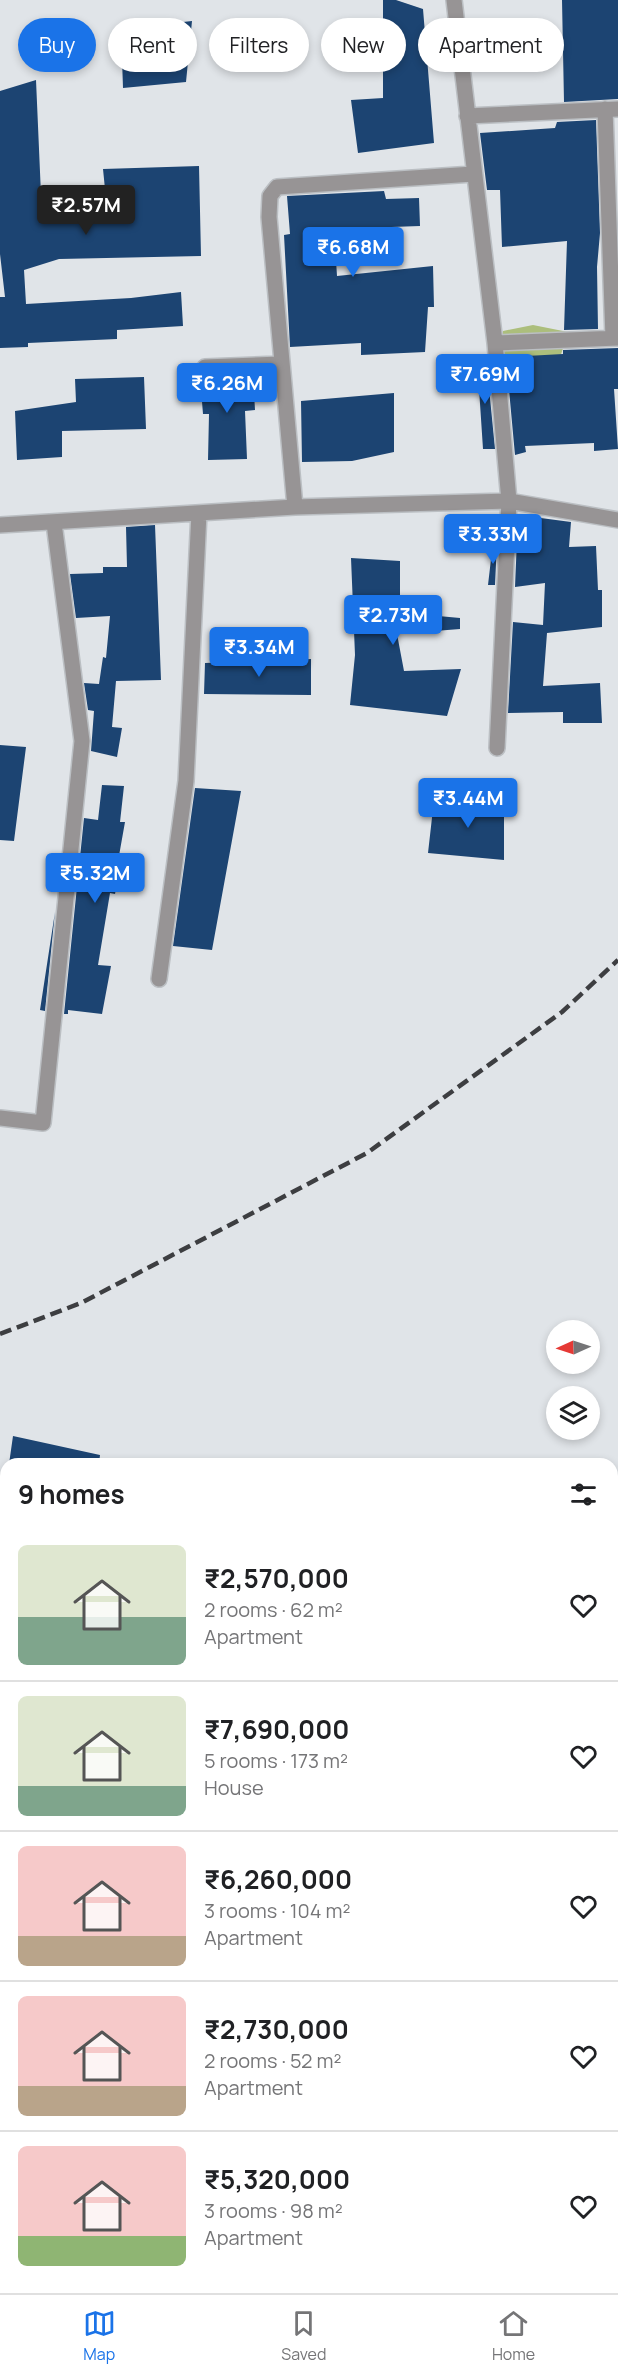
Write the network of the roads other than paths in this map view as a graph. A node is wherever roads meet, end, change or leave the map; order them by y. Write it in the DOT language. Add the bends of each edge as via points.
graph roads {
  1 [pos="454,0"];
  2 [pos="612,109"];
  3 [pos="467,116"];
  4 [pos="473,174"];
  5 [pos="616,338"];
  6 [pos="495,343"];
  7 [pos="280,364"];
  8 [pos="205,367"];
  9 [pos="509,501"];
  10 [pos="295,507"];
  11 [pos="199,513"];
  12 [pos="618,520"];
  13 [pos="54,523"];
  14 [pos="0,525"];
  15 [pos="497,748"];
  16 [pos="159,979"];
  17 [pos="0,1118"];
  1 -- 3 [label="street"];
  2 -- 3 [label="street"];
  2 -- 5 [label="street"];
  3 -- 4 [label="street"];
  4 -- 6 [label="street"];
  4 -- 7 [label="street" via="277,187 270,196 269,217"];
  5 -- 6 [label="street"];
  6 -- 9 [label="street"];
  7 -- 8 [label="street"];
  7 -- 10 [label="street"];
  9 -- 10 [label="street"];
  9 -- 12 [label="street"];
  9 -- 15 [label="street"];
  10 -- 11 [label="street"];
  11 -- 13 [label="street"];
  11 -- 16 [label="street" via="186,781"];
  13 -- 14 [label="street"];
  13 -- 17 [label="street" via="82,741 43,1124"];
}
